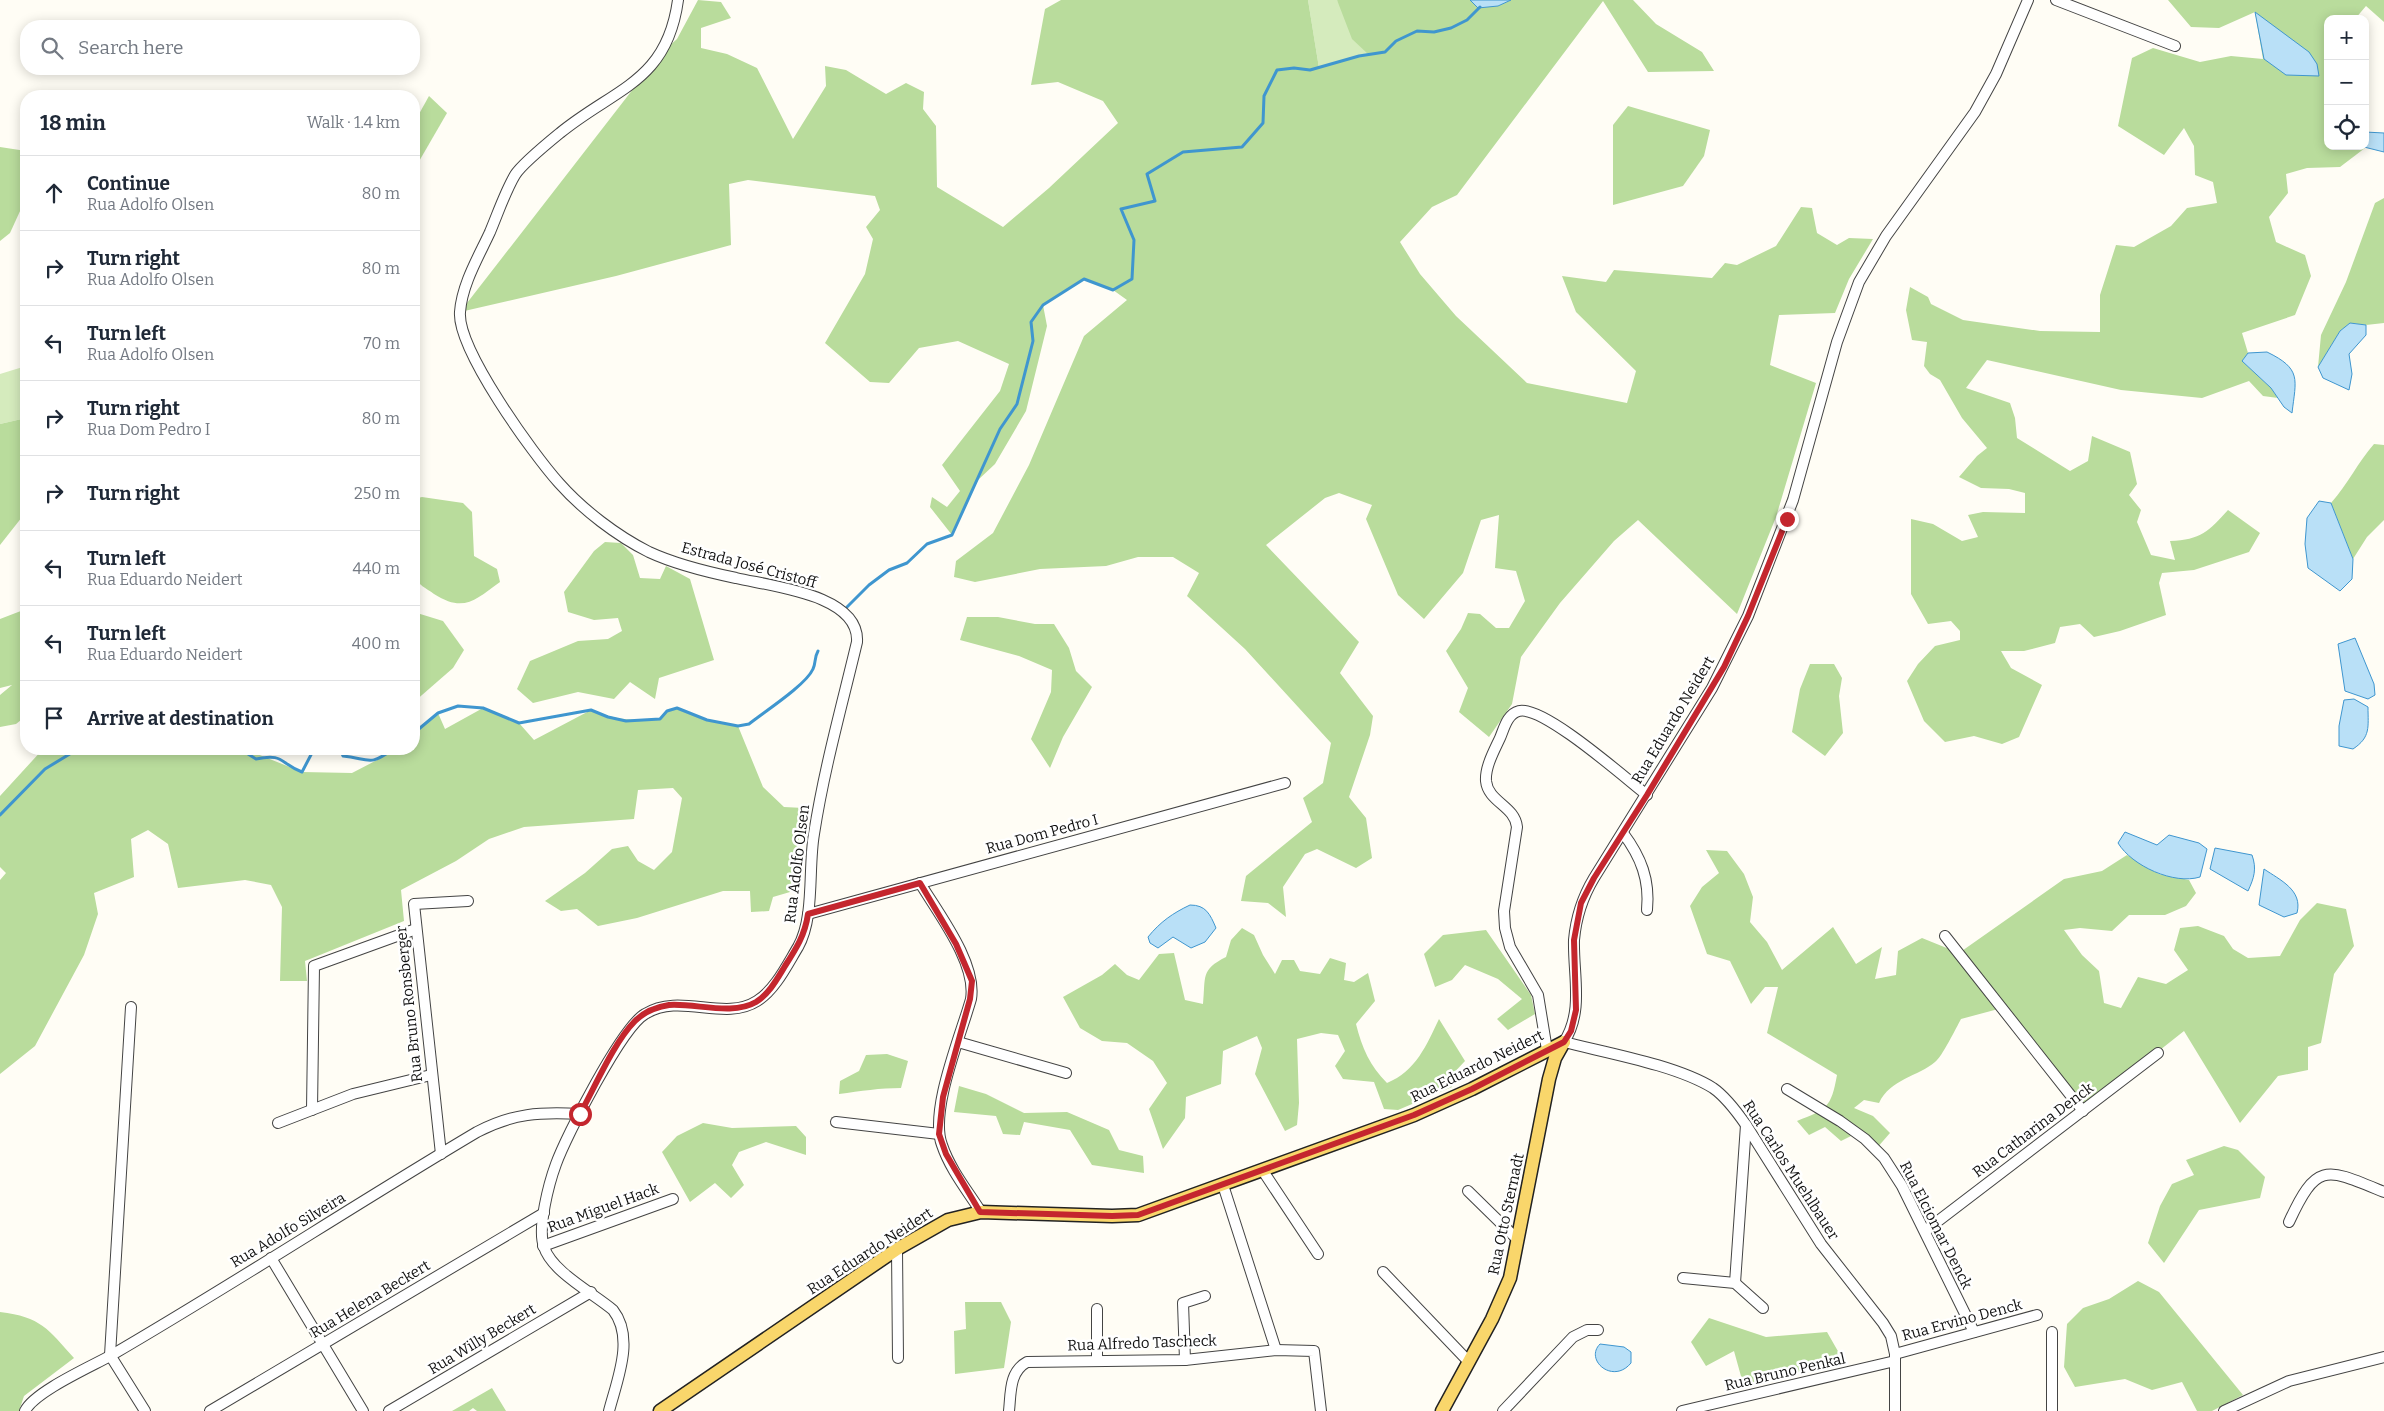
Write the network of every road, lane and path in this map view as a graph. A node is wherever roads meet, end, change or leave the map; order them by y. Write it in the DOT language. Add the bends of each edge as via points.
graph roads {
  1 [pos="678,0"];
  2 [pos="2028,0"];
  3 [pos="2056,0"];
  4 [pos="2175,46"];
  5 [pos="854,653"];
  6 [pos="1285,783"];
  7 [pos="1647,795"];
  8 [pos="1623,832"];
  9 [pos="920,883"];
  10 [pos="468,901"];
  11 [pos="1647,910"];
  12 [pos="808,914"];
  13 [pos="416,930"];
  14 [pos="1946,936"];
  15 [pos="131,1007"];
  16 [pos="958,1042"];
  17 [pos="1564,1042"];
  18 [pos="1547,1050"];
  19 [pos="2158,1053"];
  20 [pos="1066,1072"];
  21 [pos="431,1075"];
  22 [pos="1787,1089"];
  23 [pos="312,1110"];
  24 [pos="2083,1111"];
  25 [pos="580,1114"];
  26 [pos="836,1122"];
  27 [pos="278,1123"];
  28 [pos="1746,1125"];
  29 [pos="939,1134"];
  30 [pos="440,1154"];
  31 [pos="1263,1171"];
  32 [pos="1223,1185"];
  33 [pos="1468,1191"];
  34 [pos="2384,1192"];
  35 [pos="673,1199"];
  36 [pos="980,1212"];
  37 [pos="544,1213"];
  38 [pos="2290,1222"];
  39 [pos="1925,1231"];
  40 [pos="1518,1240"];
  41 [pos="543,1246"];
  42 [pos="897,1249"];
  43 [pos="1318,1254"];
  44 [pos="271,1258"];
  45 [pos="1383,1272"];
  46 [pos="1683,1278"];
  47 [pos="1735,1283"];
  48 [pos="591,1292"];
  49 [pos="1205,1296"];
  50 [pos="1763,1308"];
  51 [pos="1097,1309"];
  52 [pos="2037,1315"];
  53 [pos="1598,1330"];
  54 [pos="1974,1332"];
  55 [pos="2052,1332"];
  56 [pos="323,1344"];
  57 [pos="1276,1350"];
  58 [pos="110,1355"];
  59 [pos="2384,1357"];
  60 [pos="898,1358"];
  61 [pos="1895,1358"];
  62 [pos="1097,1360"];
  63 [pos="1185,1360"];
  64 [pos="1469,1362"];
  65 [pos="25,1411"];
  66 [pos="145,1411"];
  67 [pos="210,1411"];
  68 [pos="363,1411"];
  69 [pos="389,1411"];
  70 [pos="609,1411"];
  71 [pos="660,1411"];
  72 [pos="1009,1411"];
  73 [pos="1321,1411"];
  74 [pos="1442,1411"];
  75 [pos="1503,1411"];
  76 [pos="1682,1411"];
  77 [pos="1895,1411"];
  78 [pos="2052,1411"];
  79 [pos="2224,1411"];
  1 -- 5 [label="street, Estrada José Cristoff" via="675,24 661,53 640,79 561,132 516,173 468,279 460,312 464,336 506,413 560,484 603,524 649,552 692,568 824,600 844,613 856,627 858,634"];
  2 -- 7 [label="street, Rua Eduardo Neidert" via="1986,95 1886,236 1859,282 1837,342 1789,513 1748,616 1724,667"];
  3 -- 4 [label="street"];
  5 -- 12 [label="street, Rua Adolfo Olsen" via="816,821"];
  6 -- 9 [label="street, Rua Dom Pedro I"];
  7 -- 8 [label="street, Rua Eduardo Neidert"];
  7 -- 18 [label="street" via="1537,713 1517,712 1508,719 1486,771 1486,784 1491,794 1511,812 1516,822 1504,911 1505,928 1510,946 1538,995"];
  8 -- 11 [label="street" via="1642,862 1648,889"];
  8 -- 17 [label="street, Rua Eduardo Neidert" via="1581,903 1574,940 1576,1010 1571,1031"];
  9 -- 12 [label="street, Rua Dom Pedro I"];
  9 -- 16 [label="street" via="956,944 972,981"];
  10 -- 13 [label="street, Rua Bruno Ronsberger" via="414,904"];
  12 -- 25 [label="street, Rua Adolfo Olsen" via="799,944 769,990 756,1002 736,1008 669,1005 651,1010 635,1021"];
  13 -- 21 [label="street, Rua Bruno Ronsberger"];
  13 -- 23 [label="street" via="314,966"];
  14 -- 24 [label="street"];
  15 -- 58 [label="street"];
  16 -- 20 [label="street"];
  16 -- 29 [label="street" via="943,1097"];
  17 -- 18 [label="main road, Rua Eduardo Neidert"];
  17 -- 28 [label="street, Rua Carlos Muehlbauer" via="1673,1070 1702,1082 1724,1098"];
  17 -- 40 [label="main road, Rua Otto Sternadt" via="1549,1078"];
  18 -- 31 [label="main road, Rua Eduardo Neidert" via="1442,1104"];
  19 -- 24 [label="street, Rua Catharina Denck"];
  21 -- 23 [label="street" via="353,1094"];
  21 -- 30 [label="street, Rua Bruno Ronsberger"];
  22 -- 39 [label="street, Rua Elciomar Denck" via="1840,1121 1876,1149 1897,1177"];
  23 -- 27 [label="street"];
  24 -- 39 [label="street, Rua Catharina Denck"];
  25 -- 30 [label="street, Rua Adolfo Silveira" via="539,1113 507,1118"];
  25 -- 37 [label="street, Rua Adolfo Olsen" via="555,1166"];
  26 -- 29 [label="street"];
  28 -- 47 [label="street"];
  28 -- 61 [label="street, Rua Carlos Muehlbauer" via="1821,1244 1891,1336"];
  29 -- 36 [label="street" via="946,1154"];
  30 -- 44 [label="street, Rua Adolfo Silveira"];
  31 -- 32 [label="main road, Rua Eduardo Neidert"];
  31 -- 43 [label="street"];
  32 -- 36 [label="main road, Rua Eduardo Neidert" via="1126,1216"];
  32 -- 57 [label="street"];
  33 -- 40 [label="street"];
  34 -- 38 [label="street" via="2339,1175 2319,1176 2304,1191"];
  35 -- 41 [label="street, Rua Miguel Hack"];
  36 -- 42 [label="main road, Rua Eduardo Neidert" via="948,1220"];
  37 -- 41 [label="street, Rua Adolfo Olsen"];
  37 -- 56 [label="street, Rua Helena Beckert"];
  39 -- 54 [label="street, Rua Elciomar Denck"];
  40 -- 64 [label="main road, Rua Otto Sternadt" via="1507,1288"];
  41 -- 48 [label="street" via="552,1262"];
  42 -- 60 [label="street"];
  42 -- 71 [label="main road, Rua Eduardo Neidert"];
  44 -- 56 [label="street"];
  44 -- 58 [label="street, Rua Adolfo Silveira"];
  45 -- 64 [label="street"];
  46 -- 47 [label="street"];
  47 -- 50 [label="street"];
  48 -- 69 [label="street, Rua Willy Beckert"];
  48 -- 70 [label="street" via="613,1310 624,1332 623,1352"];
  49 -- 63 [label="street" via="1183,1303"];
  51 -- 62 [label="street"];
  52 -- 54 [label="street, Rua Ervino Denck"];
  53 -- 75 [label="street" via="1587,1330 1573,1337"];
  54 -- 61 [label="street, Rua Ervino Denck"];
  55 -- 78 [label="street"];
  56 -- 67 [label="street, Rua Helena Beckert"];
  56 -- 68 [label="street"];
  57 -- 63 [label="street, Rua Alfredo Tascheck"];
  57 -- 73 [label="street, Rua Alfredo Tascheck" via="1314,1351"];
  58 -- 65 [label="street, Rua Adolfo Silveira" via="34,1399"];
  58 -- 66 [label="street"];
  59 -- 79 [label="street" via="2288,1381"];
  61 -- 76 [label="street, Rua Bruno Penkal"];
  61 -- 77 [label="street, Rua Carlos Muehlbauer"];
  62 -- 63 [label="street, Rua Alfredo Tascheck"];
  62 -- 72 [label="street, Rua Alfredo Tascheck" via="1027,1362 1020,1365 1011,1384"];
  64 -- 74 [label="main road, Rua Otto Sternadt"];
}
